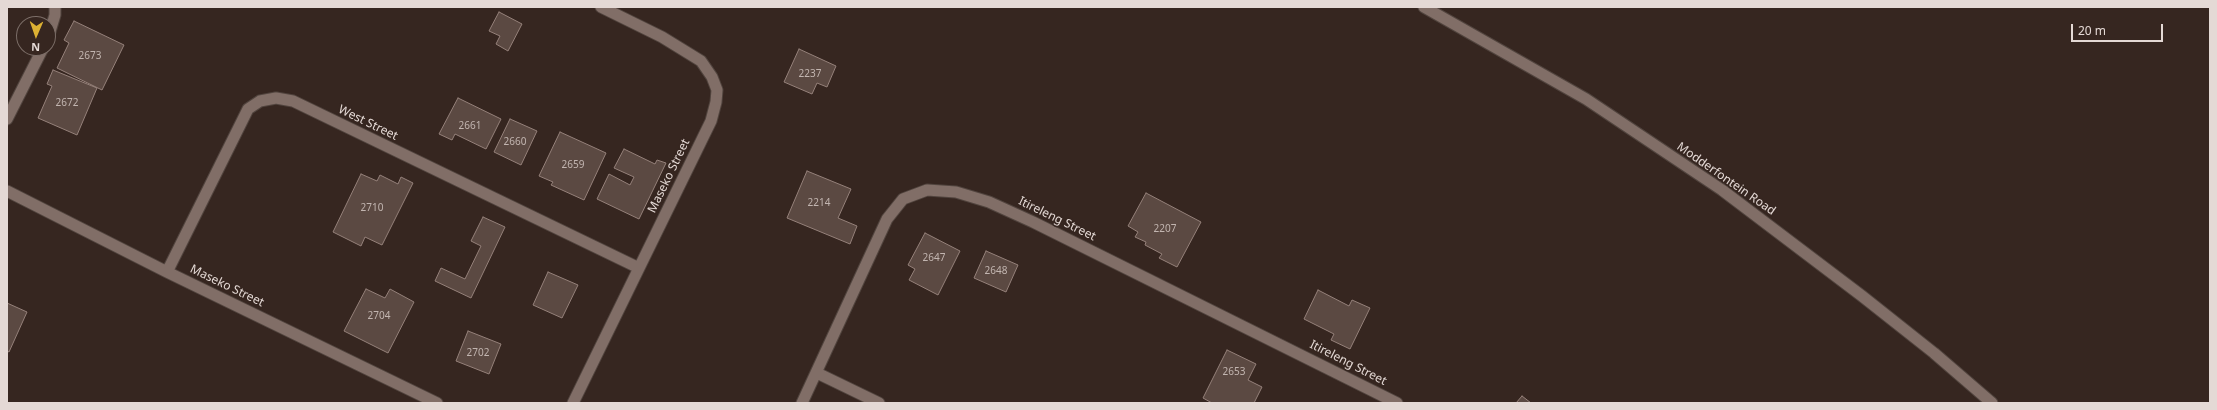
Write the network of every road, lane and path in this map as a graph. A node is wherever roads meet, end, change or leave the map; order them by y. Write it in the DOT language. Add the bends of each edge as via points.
graph roads {
  1 [pos="601,7"];
  2 [pos="1424,7"];
  3 [pos="39,56"];
  4 [pos="7,119"];
  5 [pos="7,191"];
  6 [pos="639,268"];
  7 [pos="167,272"];
  8 [pos="817,373"];
  9 [pos="437,403"];
  10 [pos="573,403"];
  11 [pos="802,403"];
  12 [pos="879,403"];
  13 [pos="1397,403"];
  14 [pos="1992,403"];
  1 -- 6 [label="street, Maseko Street" via="662,37 701,61 717,90 711,121"];
  2 -- 14 [label="street, Modderfontein Road" via="1580,95 1722,190 1862,296"];
  3 -- 4 [label="street"];
  5 -- 7 [label="street, Maseko Street"];
  6 -- 7 [label="street, West Street" via="293,102 276,98 260,101 248,109"];
  6 -- 10 [label="street, Maseko Street"];
  7 -- 9 [label="street, Maseko Street"];
  8 -- 11 [label="street, Itireleng Street"];
  8 -- 12 [label="street"];
  8 -- 13 [label="street, Itireleng Street" via="887,219 903,199 928,190 956,192 989,202 1027,219"];
}
